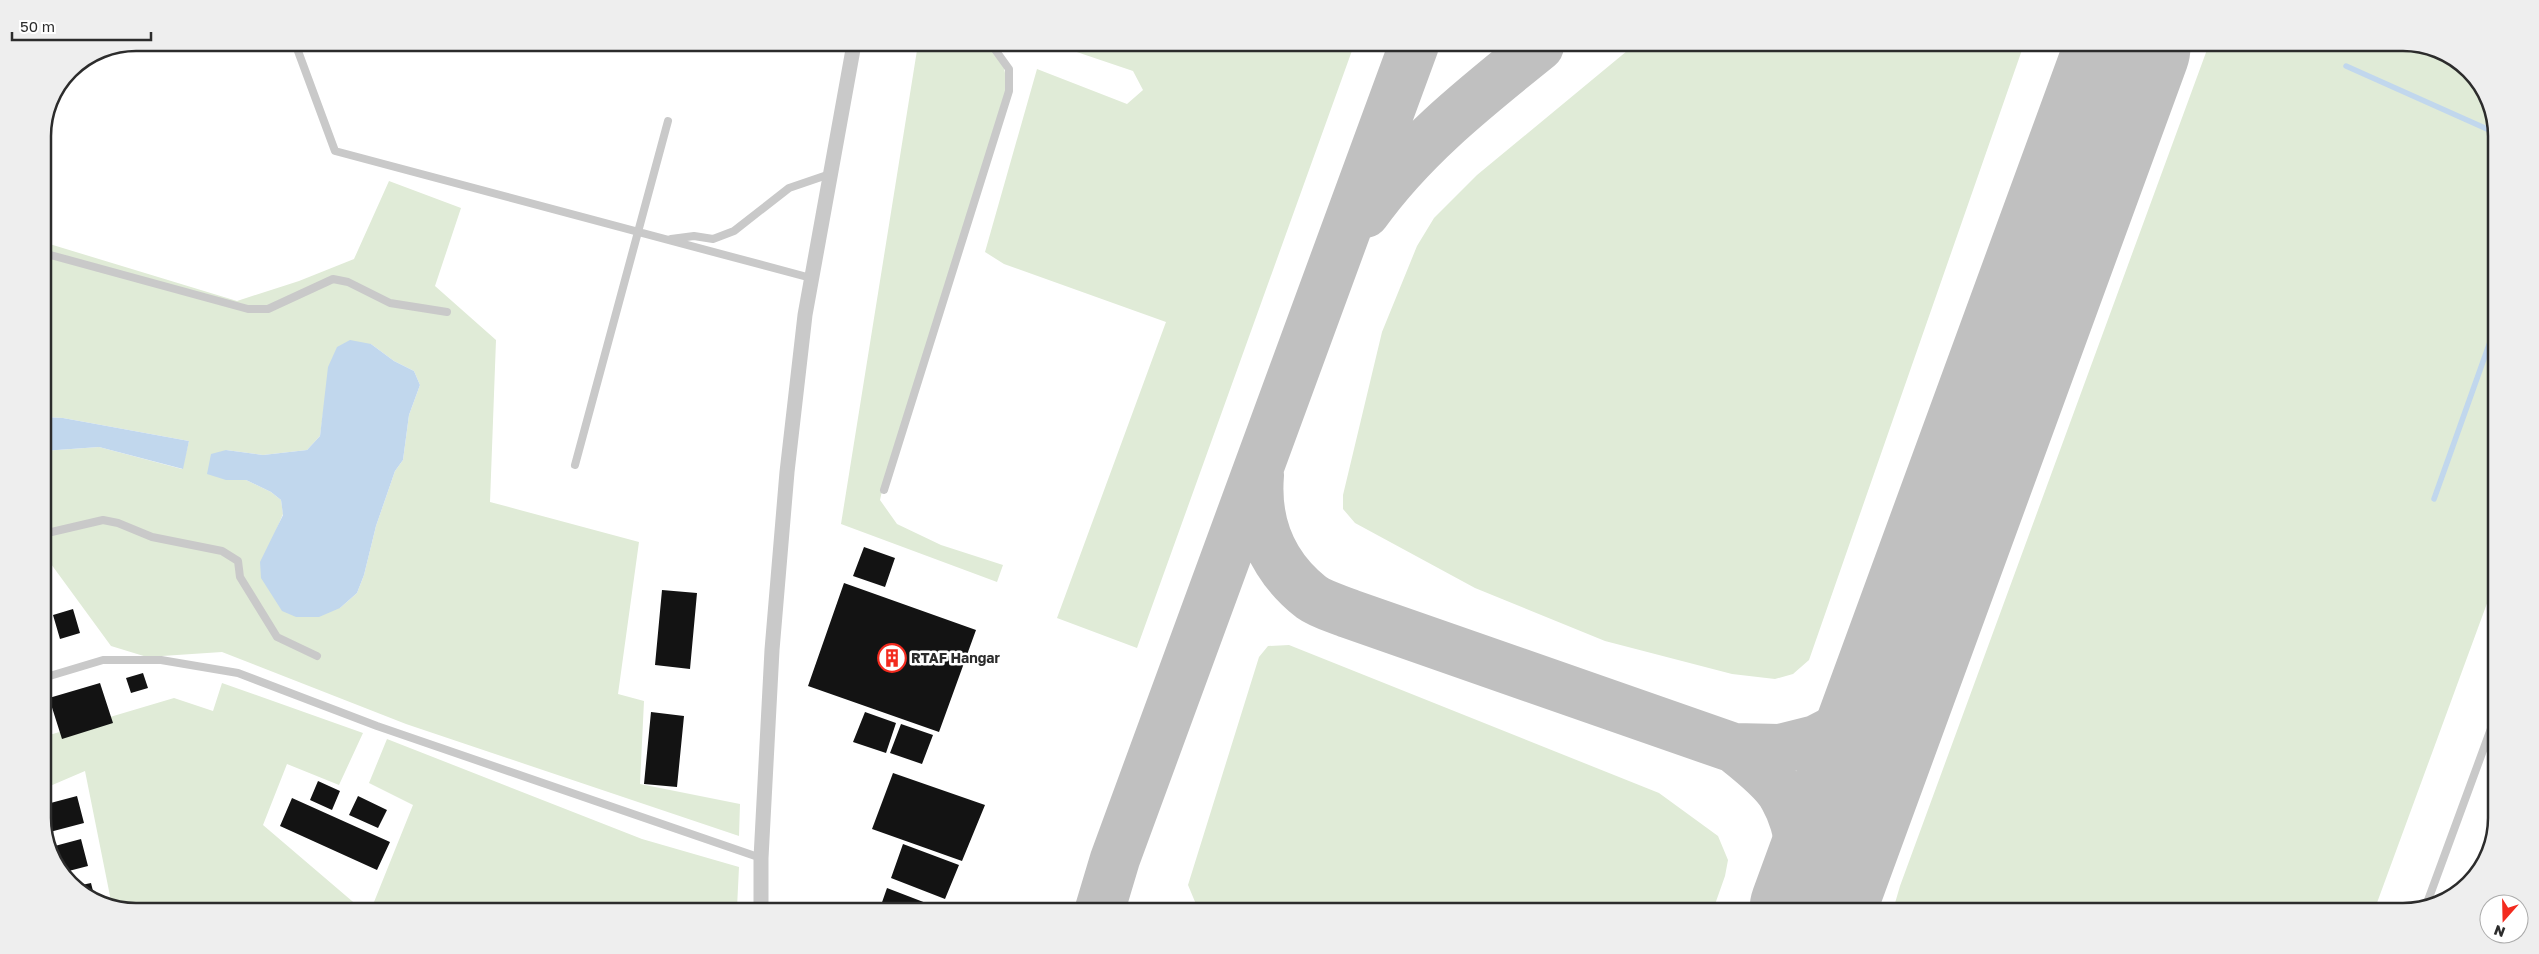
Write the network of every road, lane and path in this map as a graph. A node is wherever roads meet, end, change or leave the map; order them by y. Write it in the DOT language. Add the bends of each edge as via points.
graph roads {
  1 [pos="298,51"];
  2 [pos="853,51"];
  3 [pos="996,51"];
  4 [pos="668,121"];
  5 [pos="830,174"];
  6 [pos="638,232"];
  7 [pos="666,239"];
  8 [pos="51,255"];
  9 [pos="811,278"];
  10 [pos="447,312"];
  11 [pos="575,465"];
  12 [pos="884,490"];
  13 [pos="51,532"];
  14 [pos="317,656"];
  15 [pos="51,676"];
  16 [pos="2488,737"];
  17 [pos="761,858"];
  18 [pos="2429,898"];
  19 [pos="761,903"];
  1 -- 6 [label="lane" via="335,151"];
  2 -- 5 [label="street"];
  3 -- 12 [label="lane" via="1009,69 1009,91"];
  4 -- 6 [label="lane"];
  5 -- 7 [label="lane" via="789,188 734,231 713,239 694,236"];
  5 -- 9 [label="street"];
  6 -- 7 [label="lane"];
  6 -- 11 [label="lane"];
  7 -- 9 [label="lane"];
  8 -- 10 [label="lane" via="248,309 268,310 333,279 348,282 390,303"];
  9 -- 17 [label="street" via="786,482 772,650"];
  13 -- 14 [label="lane" via="102,520 152,537 222,551 238,561 240,578 277,636"];
  15 -- 17 [label="lane" via="103,660 162,660 238,673 377,726"];
  16 -- 18 [label="lane"];
  17 -- 19 [label="street"];
}
